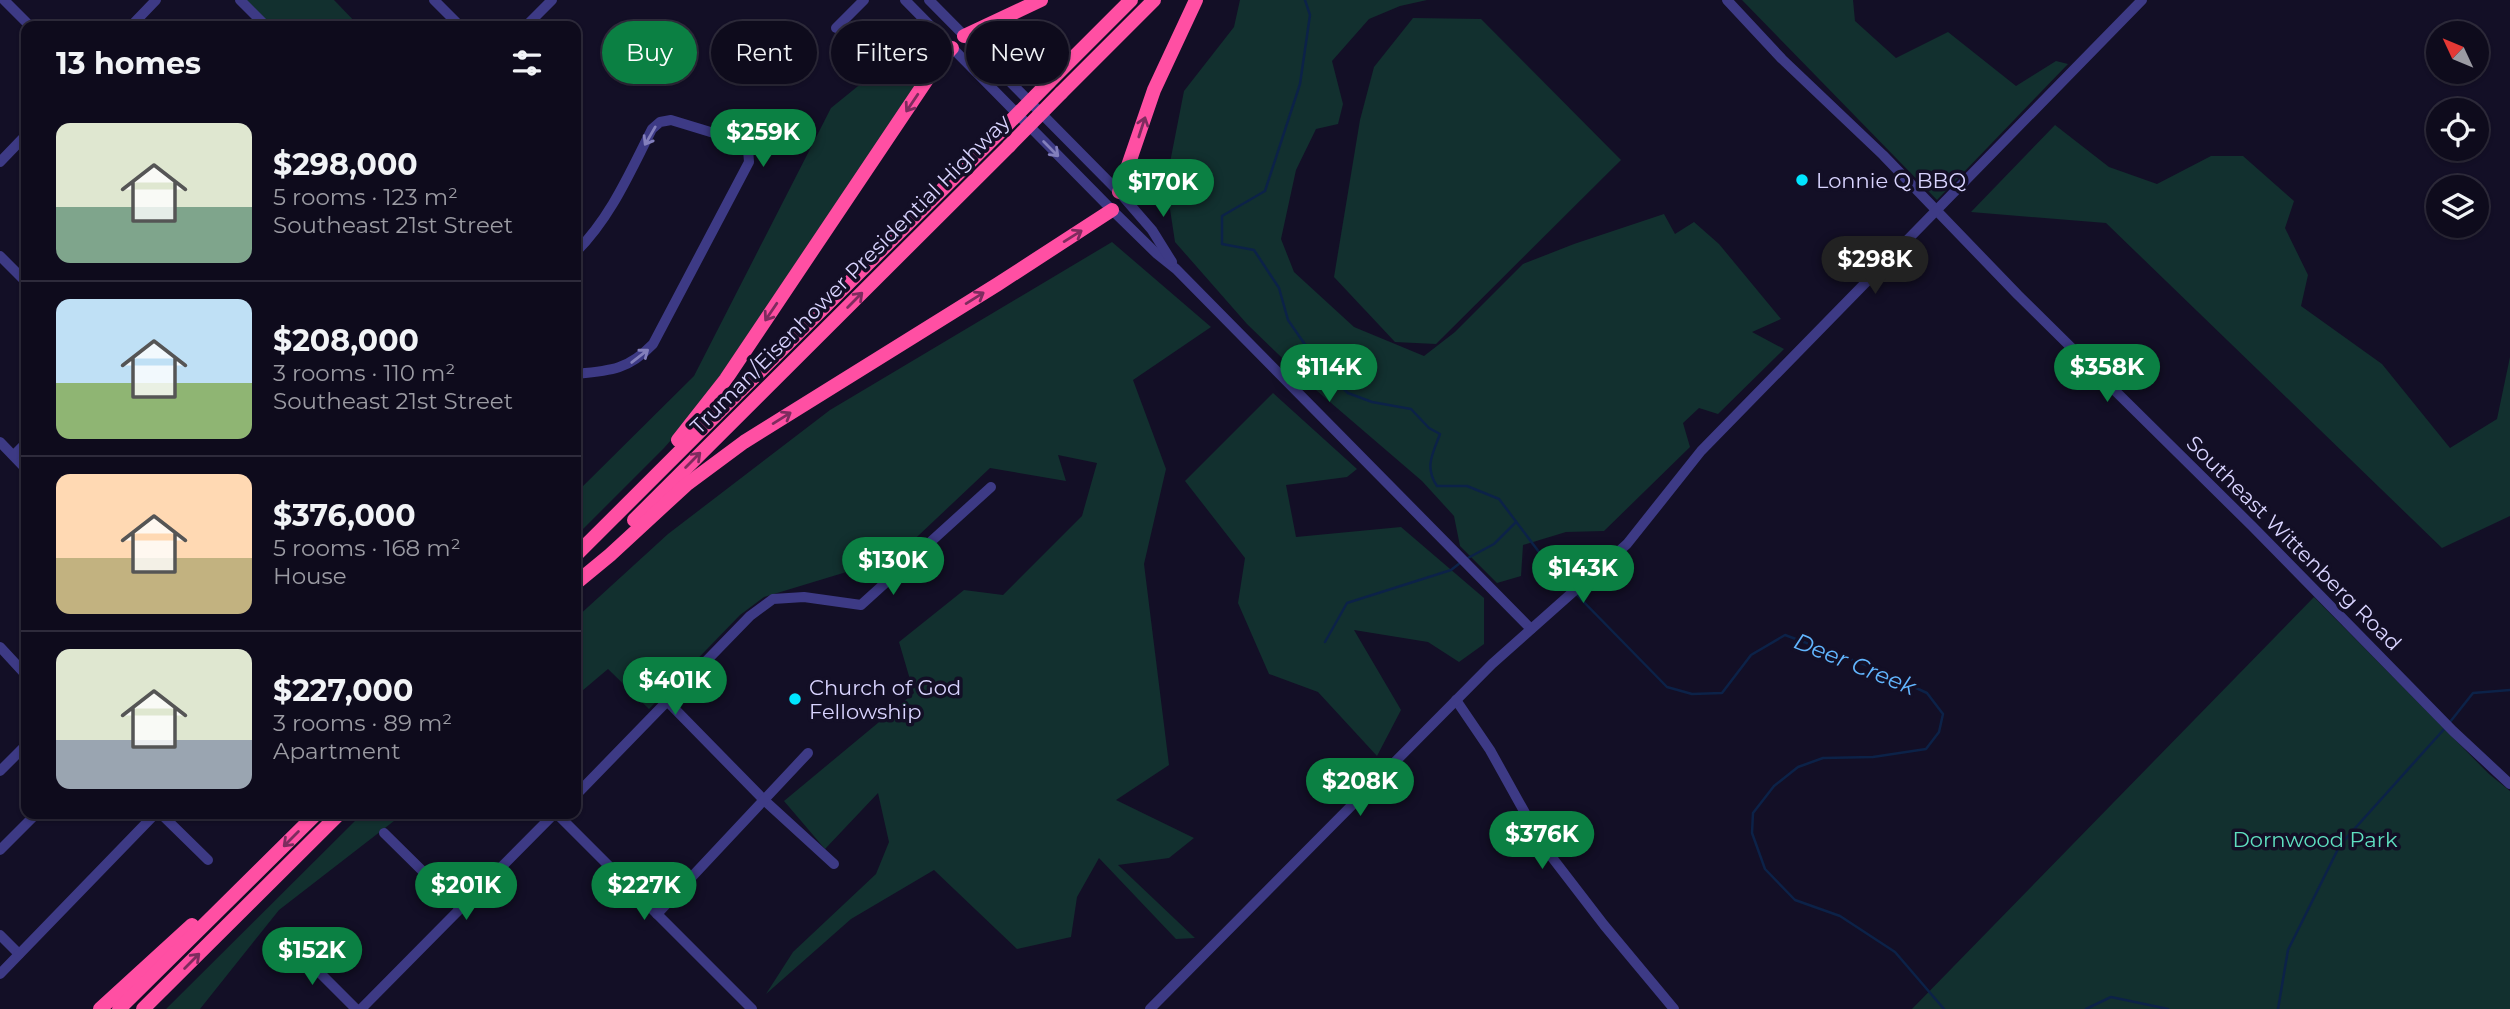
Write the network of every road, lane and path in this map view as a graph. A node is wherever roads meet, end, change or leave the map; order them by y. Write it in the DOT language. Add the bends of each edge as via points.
graph roads {
  1 [pos="4,0"];
  2 [pos="156,0"];
  3 [pos="240,0"];
  4 [pos="434,0"];
  5 [pos="552,0"];
  6 [pos="864,0"];
  7 [pos="905,0"];
  8 [pos="929,0"];
  9 [pos="1041,0"];
  10 [pos="1131,0"];
  11 [pos="1154,0"];
  12 [pos="1196,0"];
  13 [pos="1727,0"];
  14 [pos="2142,0"];
  15 [pos="25,21"];
  16 [pos="136,21"];
  17 [pos="261,21"];
  18 [pos="455,21"];
  19 [pos="531,21"];
  20 [pos="843,21"];
  21 [pos="926,21"];
  22 [pos="964,36"];
  23 [pos="952,48"];
  24 [pos="924,84"];
  25 [pos="21,140"];
  26 [pos="0,162"];
  27 [pos="1119,192"];
  28 [pos="1112,210"];
  29 [pos="1937,211"];
  30 [pos="581,247"];
  31 [pos="0,256"];
  32 [pos="1176,268"];
  33 [pos="21,277"];
  34 [pos="581,374"];
  35 [pos="0,442"];
  36 [pos="21,448"];
  37 [pos="14,455"];
  38 [pos="21,463"];
  39 [pos="991,487"];
  40 [pos="612,519"];
  41 [pos="581,550"];
  42 [pos="581,575"];
  43 [pos="581,576"];
  44 [pos="1531,629"];
  45 [pos="0,647"];
  46 [pos="21,670"];
  47 [pos="1456,700"];
  48 [pos="668,702"];
  49 [pos="21,750"];
  50 [pos="808,753"];
  51 [pos="0,771"];
  52 [pos="2510,784"];
  53 [pos="581,790"];
  54 [pos="764,800"];
  55 [pos="31,819"];
  56 [pos="150,819"];
  57 [pos="166,819"];
  58 [pos="311,819"];
  59 [pos="334,819"];
  60 [pos="550,819"];
  61 [pos="560,819"];
  62 [pos="384,832"];
  63 [pos="0,850"];
  64 [pos="208,860"];
  65 [pos="266,864"];
  66 [pos="834,864"];
  67 [pos="459,908"];
  68 [pos="657,914"];
  69 [pos="0,935"];
  70 [pos="290,943"];
  71 [pos="19,954"];
  72 [pos="0,974"];
  73 [pos="100,1009"];
  74 [pos="119,1009"];
  75 [pos="143,1009"];
  76 [pos="358,1009"];
  77 [pos="752,1009"];
  78 [pos="1150,1009"];
  79 [pos="1674,1009"];
  1 -- 15 [label="street"];
  2 -- 16 [label="street"];
  3 -- 17 [label="street"];
  4 -- 18 [label="street"];
  5 -- 19 [label="street"];
  6 -- 20 [label="street"];
  7 -- 21 [label="street"];
  8 -- 22 [label="street"];
  9 -- 22 [label="highway"];
  10 -- 40 [label="highway, Truman/Eisenhower Presidential Highway, bridge"];
  42 -- 11 [label="highway, Truman/Eisenhower Presidential Highway, one-way, bridge"];
  27 -- 12 [label="highway, one-way" via="1162,70"];
  13 -- 29 [label="street, Southeast Wittenberg Road"];
  14 -- 29 [label="street"];
  22 -- 23 [label="street"];
  22 -- 27 [label="street"];
  23 -- 28 [label="street, one-way"];
  24 -- 40 [label="highway, one-way" via="726,379"];
  25 -- 26 [label="street"];
  27 -- 28 [label="street"];
  27 -- 32 [label="street" via="1152,230"];
  28 -- 32 [label="street"];
  43 -- 28 [label="highway, one-way" via="686,485 744,442"];
  29 -- 44 [label="street" via="1701,452 1627,544"];
  29 -- 52 [label="street, Southeast Wittenberg Road"];
  34 -- 30 [label="street, one-way" via="617,370 653,344 749,162 748,149 740,141 671,120 660,122 611,208"];
  31 -- 33 [label="street"];
  32 -- 44 [label="street"];
  35 -- 37 [label="street"];
  36 -- 37 [label="street"];
  37 -- 38 [label="street"];
  39 -- 48 [label="street" via="860,606 804,597 773,600 750,616"];
  40 -- 41 [label="highway, Truman/Eisenhower Presidential Highway"];
  44 -- 47 [label="street"];
  45 -- 46 [label="street"];
  47 -- 78 [label="street"];
  47 -- 79 [label="street" via="1544,847"];
  48 -- 53 [label="street"];
  48 -- 54 [label="street"];
  49 -- 51 [label="street"];
  50 -- 54 [label="street"];
  54 -- 66 [label="street"];
  54 -- 68 [label="street"];
  55 -- 63 [label="street"];
  56 -- 71 [label="street"];
  57 -- 64 [label="street"];
  58 -- 65 [label="highway, one-way"];
  75 -- 59 [label="highway, one-way"];
  60 -- 67 [label="street"];
  61 -- 68 [label="street"];
  62 -- 67 [label="street"];
  65 -- 73 [label="highway"];
  65 -- 74 [label="highway"];
  67 -- 76 [label="street"];
  68 -- 77 [label="street"];
  69 -- 71 [label="street"];
  70 -- 76 [label="street"];
  71 -- 72 [label="street"];
}
